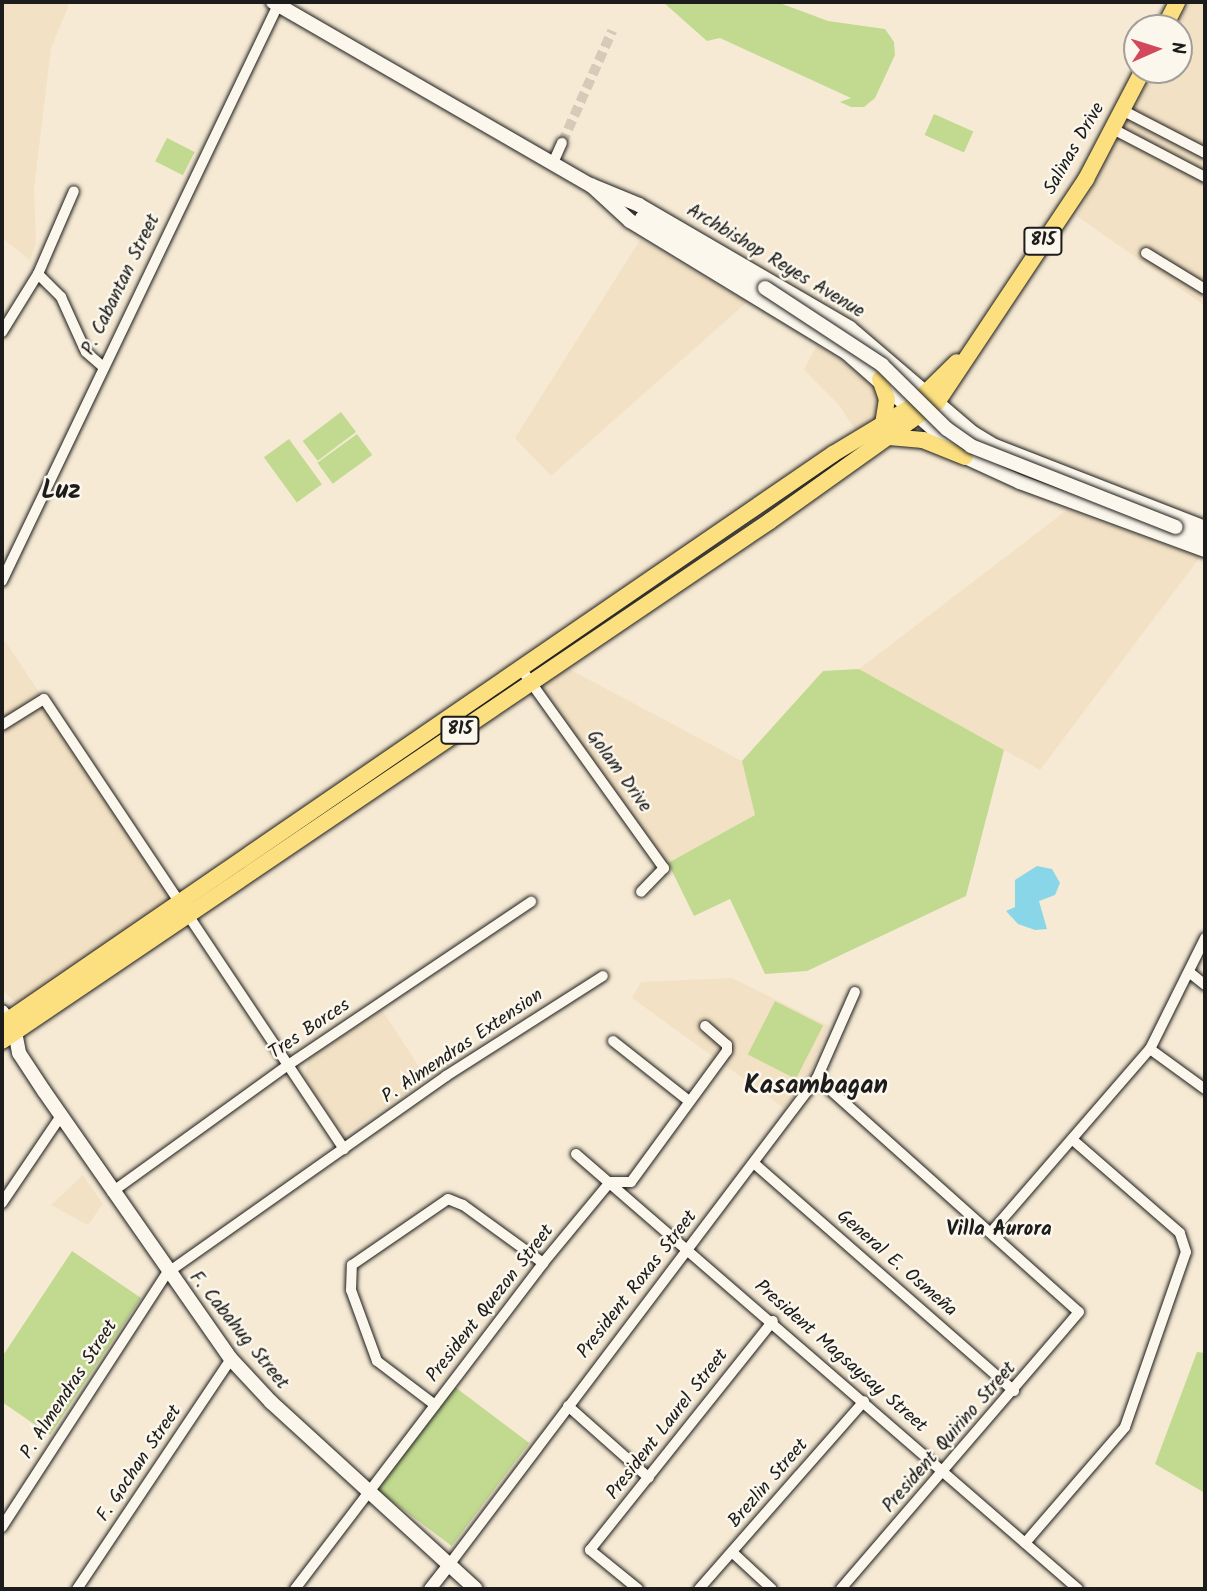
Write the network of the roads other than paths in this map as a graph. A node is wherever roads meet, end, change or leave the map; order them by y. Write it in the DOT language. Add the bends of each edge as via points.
graph roads {
  1 [pos="276,3"];
  2 [pos="1136,84"];
  3 [pos="1122,110"];
  4 [pos="1113,128"];
  5 [pos="562,143"];
  6 [pos="1205,153"];
  7 [pos="553,163"];
  8 [pos="1205,177"];
  9 [pos="591,185"];
  10 [pos="74,191"];
  11 [pos="1146,253"];
  12 [pos="38,274"];
  13 [pos="1205,289"];
  14 [pos="2,332"];
  15 [pos="884,354"];
  16 [pos="103,366"];
  17 [pos="876,376"];
  18 [pos="932,396"];
  19 [pos="915,412"];
  20 [pos="886,431"];
  21 [pos="981,438"];
  22 [pos="966,457"];
  23 [pos="1205,528"];
  24 [pos="1205,539"];
  25 [pos="1205,550"];
  26 [pos="2,581"];
  27 [pos="526,676"];
  28 [pos="2,725"];
  29 [pos="641,892"];
  30 [pos="531,902"];
  31 [pos="184,909"];
  32 [pos="1205,938"];
  33 [pos="1189,972"];
  34 [pos="603,976"];
  35 [pos="1205,985"];
  36 [pos="855,992"];
  37 [pos="705,1026"];
  38 [pos="5,1029"];
  39 [pos="613,1041"];
  40 [pos="1150,1049"];
  41 [pos="288,1065"];
  42 [pos="817,1079"];
  43 [pos="1205,1090"];
  44 [pos="689,1101"];
  45 [pos="61,1116"];
  46 [pos="1072,1139"];
  47 [pos="344,1149"];
  48 [pos="576,1154"];
  49 [pos="756,1165"];
  50 [pos="610,1182"];
  51 [pos="112,1192"];
  52 [pos="2,1203"];
  53 [pos="993,1230"];
  54 [pos="691,1250"];
  55 [pos="543,1263"];
  56 [pos="167,1273"];
  57 [pos="773,1321"];
  58 [pos="231,1359"];
  59 [pos="1014,1391"];
  60 [pos="864,1401"];
  61 [pos="435,1405"];
  62 [pos="568,1406"];
  63 [pos="942,1471"];
  64 [pos="649,1478"];
  65 [pos="368,1494"];
  66 [pos="2,1527"];
  67 [pos="1025,1543"];
  68 [pos="732,1552"];
  69 [pos="449,1565"];
  70 [pos="1064,1585"];
  71 [pos="633,1588"];
  72 [pos="77,1589"];
  73 [pos="295,1589"];
  74 [pos="430,1589"];
  75 [pos="476,1589"];
  76 [pos="699,1589"];
  77 [pos="772,1589"];
  78 [pos="841,1589"];
  79 [pos="1078,1589"];
  1 -- 7 [label="main road, Archbishop Reyes Avenue"];
  1 -- 16 [label="street, P. Cabantan Street"];
  2 -- 3 [label="main road, Salinas Drive / 815"];
  3 -- 4 [label="main road, Salinas Drive / 815"];
  3 -- 6 [label="street"];
  4 -- 8 [label="street"];
  4 -- 18 [label="main road, Salinas Drive / 815" via="1086,179"];
  5 -- 7 [label="street"];
  7 -- 9 [label="main road, Archbishop Reyes Avenue"];
  9 -- 15 [label="main road, Archbishop Reyes Avenue" via="639,205 772,280"];
  9 -- 17 [label="main road, Archbishop Reyes Avenue" via="630,221 819,335"];
  9 -- 24 [label="main road, Archbishop Reyes Avenue, bridge" via="765,288 882,365 947,429 971,446"];
  10 -- 12 [label="street"];
  11 -- 13 [label="street"];
  12 -- 14 [label="street"];
  12 -- 16 [label="street" via="68,308 91,360"];
  15 -- 17 [label="main road" via="885,366"];
  15 -- 18 [label="main road, Archbishop Reyes Avenue"];
  16 -- 26 [label="street, P. Cabantan Street"];
  17 -- 19 [label="main road, Archbishop Reyes Avenue"];
  17 -- 20 [label="main road" via="887,399"];
  18 -- 19 [label="main road, 815"];
  18 -- 21 [label="main road, Archbishop Reyes Avenue"];
  19 -- 20 [label="main road, 815"];
  19 -- 22 [label="main road, Archbishop Reyes Avenue"];
  20 -- 22 [label="main road"];
  20 -- 27 [label="main road, 815"];
  21 -- 22 [label="main road" via="968,443"];
  21 -- 23 [label="main road, Archbishop Reyes Avenue"];
  22 -- 25 [label="main road, Archbishop Reyes Avenue" via="1020,482"];
  27 -- 29 [label="street, Golam Drive" via="664,868"];
  27 -- 31 [label="main road, 815"];
  28 -- 31 [label="street" via="44,699"];
  30 -- 41 [label="street, Tres Borces"];
  31 -- 38 [label="main road, 815"];
  31 -- 41 [label="street"];
  32 -- 33 [label="street"];
  33 -- 35 [label="street"];
  33 -- 40 [label="street"];
  34 -- 47 [label="street, P. Almendras Extension" via="473,1058"];
  36 -- 42 [label="street, President Roxas Street"];
  37 -- 44 [label="street, President Quezon Street" via="727,1045"];
  38 -- 45 [label="main road, F. Cabahug Street"];
  39 -- 44 [label="street"];
  40 -- 43 [label="street"];
  40 -- 46 [label="street"];
  41 -- 47 [label="street"];
  41 -- 51 [label="street, Tres Borces"];
  42 -- 49 [label="street, President Roxas Street"];
  42 -- 53 [label="street"];
  44 -- 50 [label="street, President Quezon Street" via="631,1182"];
  45 -- 51 [label="main road, F. Cabahug Street"];
  45 -- 52 [label="street"];
  46 -- 53 [label="street"];
  46 -- 67 [label="street" via="1180,1233 1186,1252 1125,1427"];
  47 -- 56 [label="street, P. Almendras Extension"];
  48 -- 50 [label="street, President Magsaysay Street"];
  49 -- 54 [label="street, President Roxas Street"];
  49 -- 59 [label="street, General E. Osmeña"];
  50 -- 54 [label="street, President Magsaysay Street"];
  50 -- 55 [label="street, President Quezon Street"];
  51 -- 56 [label="main road, F. Cabahug Street"];
  53 -- 59 [label="street, President Quirino Street" via="1077,1307 1078,1317"];
  54 -- 57 [label="street, President Magsaysay Street"];
  54 -- 62 [label="street, President Roxas Street"];
  55 -- 61 [label="street, President Quezon Street"];
  55 -- 61 [label="street" via="448,1199 352,1265 351,1290 377,1361"];
  56 -- 58 [label="main road, F. Cabahug Street"];
  56 -- 66 [label="street, P. Almendras Street"];
  57 -- 60 [label="street, President Magsaysay Street"];
  57 -- 64 [label="street, President Laurel Street"];
  58 -- 65 [label="main road, F. Cabahug Street"];
  58 -- 72 [label="street, F. Gochan Street"];
  59 -- 63 [label="street, President Quirino Street"];
  60 -- 63 [label="street, President Magsaysay Street"];
  60 -- 68 [label="street, Brezlin Street"];
  61 -- 65 [label="street, President Quezon Street"];
  62 -- 64 [label="street"];
  62 -- 69 [label="street, President Roxas Street"];
  63 -- 67 [label="street, President Magsaysay Street"];
  63 -- 78 [label="street, President Quirino Street"];
  64 -- 71 [label="street, President Laurel Street" via="590,1550"];
  65 -- 69 [label="main road, F. Cabahug Street"];
  65 -- 73 [label="street, President Quezon Street"];
  67 -- 70 [label="street, President Magsaysay Street"];
  68 -- 76 [label="street, Brezlin Street"];
  68 -- 77 [label="street"];
  69 -- 74 [label="street, President Roxas Street"];
  69 -- 75 [label="main road, F. Cabahug Street"];
  70 -- 79 [label="street, President Magsaysay Street"];
}
